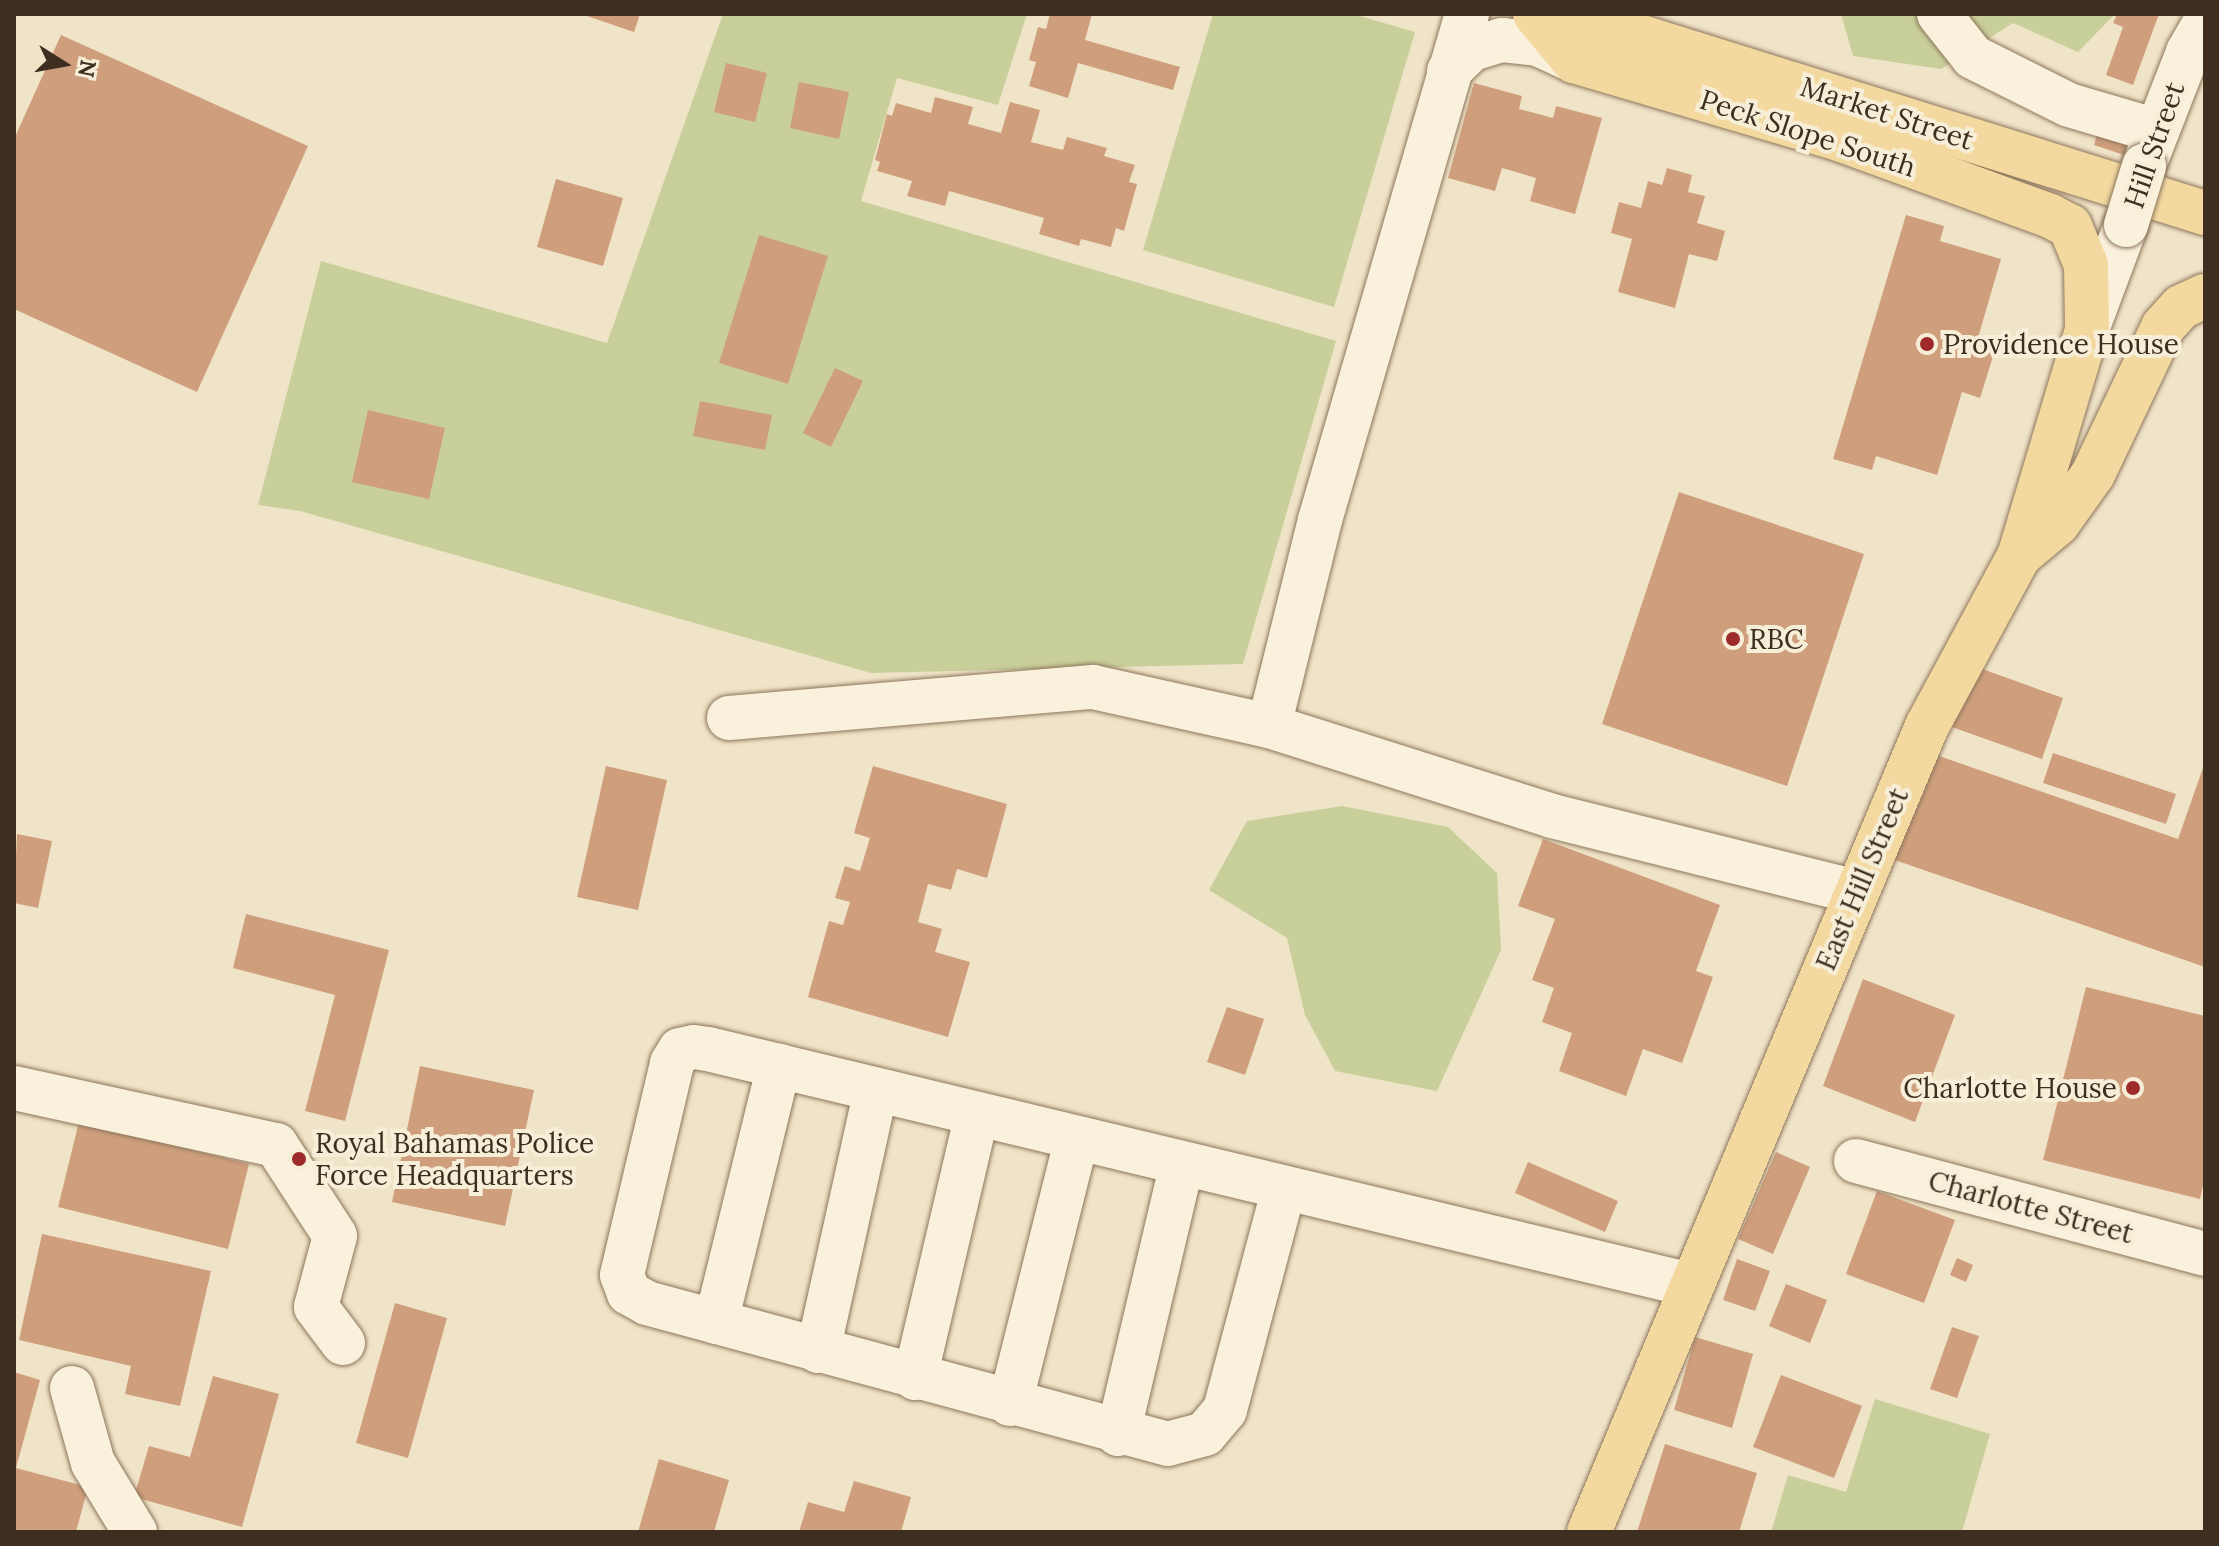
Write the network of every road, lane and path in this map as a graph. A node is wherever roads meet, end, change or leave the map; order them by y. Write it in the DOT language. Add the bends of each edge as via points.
graph roads {
  1 [pos="1467,14"];
  2 [pos="1535,14"];
  3 [pos="1568,14"];
  4 [pos="1939,14"];
  5 [pos="2205,22"];
  6 [pos="1574,61"];
  7 [pos="1449,71"];
  8 [pos="2150,149"];
  9 [pos="2205,213"];
  10 [pos="2126,225"];
  11 [pos="2205,296"];
  12 [pos="2087,330"];
  13 [pos="2019,556"];
  14 [pos="729,718"];
  15 [pos="1269,726"];
  16 [pos="1857,892"];
  17 [pos="779,1066"];
  18 [pos="14,1088"];
  19 [pos="876,1090"];
  20 [pos="977,1114"];
  21 [pos="1077,1138"];
  22 [pos="1856,1161"];
  23 [pos="1182,1163"];
  24 [pos="1284,1188"];
  25 [pos="2205,1254"];
  26 [pos="1690,1285"];
  27 [pos="716,1322"];
  28 [pos="343,1343"];
  29 [pos="818,1351"];
  30 [pos="915,1378"];
  31 [pos="72,1388"];
  32 [pos="1010,1404"];
  33 [pos="1118,1434"];
  34 [pos="135,1532"];
  35 [pos="1589,1532"];
  1 -- 7 [label="street"];
  2 -- 6 [label="main road"];
  3 -- 9 [label="main road, Market Street"];
  4 -- 8 [label="street" via="1973,57"];
  5 -- 8 [label="street, Hill Street"];
  6 -- 7 [label="street, Peck Slope South" via="1538,44 1502,40 1472,49"];
  6 -- 12 [label="main road, Peck Slope South" via="1839,139 2070,226 2086,265"];
  7 -- 15 [label="street" via="1320,520"];
  8 -- 10 [label="street, Hill Street, bridge"];
  10 -- 12 [label="street, East Hill Street"];
  11 -- 13 [label="main road" via="2181,307 2163,327 2093,474 2058,523"];
  12 -- 13 [label="main road, East Hill Street"];
  13 -- 16 [label="main road, East Hill Street" via="1927,726"];
  14 -- 15 [label="street" via="1093,687"];
  15 -- 16 [label="street" via="1552,816"];
  16 -- 26 [label="main road, East Hill Street"];
  17 -- 19 [label="street"];
  17 -- 27 [label="street"];
  17 -- 27 [label="street" via="694,1047 675,1055 625,1245 622,1275 635,1298"];
  18 -- 28 [label="street" via="276,1145 335,1236 316,1307"];
  19 -- 20 [label="street"];
  19 -- 29 [label="street"];
  20 -- 21 [label="street"];
  20 -- 30 [label="street"];
  21 -- 23 [label="street"];
  21 -- 32 [label="street"];
  22 -- 25 [label="street, Charlotte Street"];
  23 -- 24 [label="street"];
  23 -- 33 [label="street"];
  24 -- 26 [label="street"];
  24 -- 33 [label="street" via="1225,1410 1217,1423 1205,1434 1168,1444"];
  26 -- 35 [label="main road, East Hill Street"];
  27 -- 29 [label="street"];
  29 -- 30 [label="street"];
  30 -- 32 [label="street"];
  31 -- 34 [label="street" via="93,1463"];
  32 -- 33 [label="street"];
}
